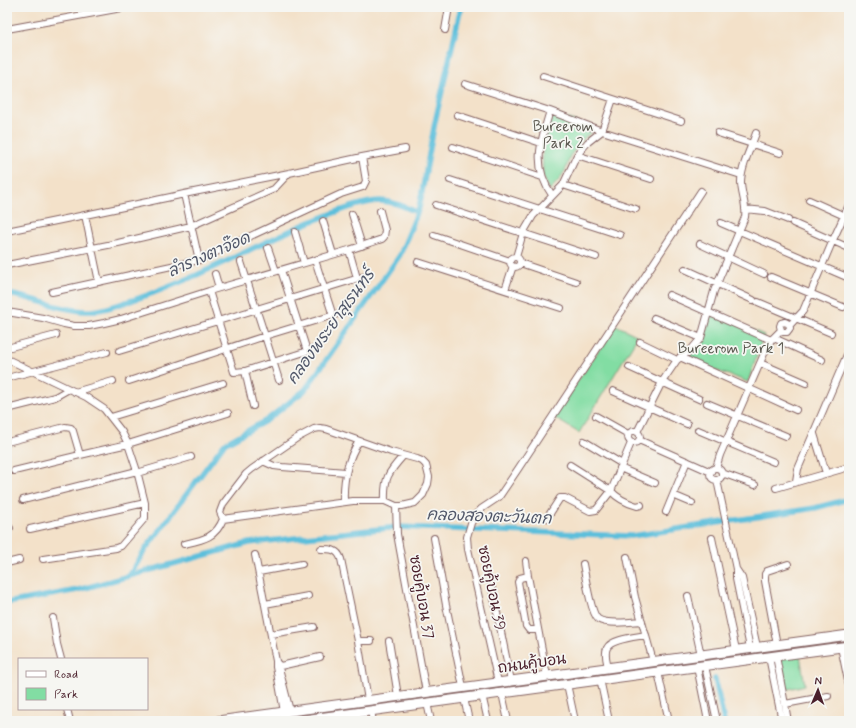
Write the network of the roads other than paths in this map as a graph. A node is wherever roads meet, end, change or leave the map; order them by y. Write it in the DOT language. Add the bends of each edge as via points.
graph roads {
  1 [pos="127,7"];
  2 [pos="449,7"];
  3 [pos="7,29"];
  4 [pos="445,30"];
  5 [pos="543,76"];
  6 [pos="466,84"];
  7 [pos="613,99"];
  8 [pos="550,112"];
  9 [pos="457,115"];
  10 [pos="681,121"];
  11 [pos="602,130"];
  12 [pos="718,133"];
  13 [pos="756,133"];
  14 [pos="541,142"];
  15 [pos="752,144"];
  16 [pos="453,147"];
  17 [pos="406,149"];
  18 [pos="780,153"];
  19 [pos="577,155"];
  20 [pos="362,157"];
  21 [pos="289,173"];
  22 [pos="741,175"];
  23 [pos="542,176"];
  24 [pos="450,180"];
  25 [pos="651,180"];
  26 [pos="563,185"];
  27 [pos="701,191"];
  28 [pos="184,194"];
  29 [pos="552,195"];
  30 [pos="809,200"];
  31 [pos="436,205"];
  32 [pos="849,205"];
  33 [pos="539,208"];
  34 [pos="746,208"];
  35 [pos="636,209"];
  36 [pos="380,211"];
  37 [pos="352,214"];
  38 [pos="85,215"];
  39 [pos="847,217"];
  40 [pos="323,222"];
  41 [pos="721,223"];
  42 [pos="191,226"];
  43 [pos="740,230"];
  44 [pos="7,231"];
  45 [pos="295,232"];
  46 [pos="523,234"];
  47 [pos="434,235"];
  48 [pos="620,235"];
  49 [pos="833,240"];
  50 [pos="700,244"];
  51 [pos="362,246"];
  52 [pos="92,248"];
  53 [pos="268,248"];
  54 [pos="849,248"];
  55 [pos="349,250"];
  56 [pos="333,254"];
  57 [pos="728,256"];
  58 [pos="516,257"];
  59 [pos="596,257"];
  60 [pos="199,260"];
  61 [pos="315,260"];
  62 [pos="241,262"];
  63 [pos="418,262"];
  64 [pos="304,263"];
  65 [pos="511,263"];
  66 [pos="520,263"];
  67 [pos="7,266"];
  68 [pos="822,267"];
  69 [pos="685,269"];
  70 [pos="278,271"];
  71 [pos="215,274"];
  72 [pos="369,275"];
  73 [pos="357,278"];
  74 [pos="849,278"];
  75 [pos="246,280"];
  76 [pos="99,282"];
  77 [pos="576,282"];
  78 [pos="717,283"];
  79 [pos="219,288"];
  80 [pos="324,288"];
  81 [pos="505,290"];
  82 [pos="209,291"];
  83 [pos="52,292"];
  84 [pos="810,293"];
  85 [pos="669,295"];
  86 [pos="290,299"];
  87 [pos="843,307"];
  88 [pos="561,308"];
  89 [pos="256,309"];
  90 [pos="7,312"];
  91 [pos="344,312"];
  92 [pos="708,312"];
  93 [pos="333,316"];
  94 [pos="654,318"];
  95 [pos="798,318"];
  96 [pos="218,322"];
  97 [pos="299,326"];
  98 [pos="831,333"];
  99 [pos="56,335"];
  100 [pos="265,336"];
  101 [pos="701,338"];
  102 [pos="772,339"];
  103 [pos="640,342"];
  104 [pos="7,348"];
  105 [pos="318,348"];
  106 [pos="226,350"];
  107 [pos="119,351"];
  108 [pos="306,351"];
  109 [pos="107,352"];
  110 [pos="849,352"];
  111 [pos="7,358"];
  112 [pos="678,359"];
  113 [pos="822,360"];
  114 [pos="273,362"];
  115 [pos="760,363"];
  116 [pos="628,367"];
  117 [pos="34,371"];
  118 [pos="245,371"];
  119 [pos="7,378"];
  120 [pos="129,380"];
  121 [pos="279,380"];
  122 [pos="113,381"];
  123 [pos="662,382"];
  124 [pos="223,383"];
  125 [pos="806,383"];
  126 [pos="69,389"];
  127 [pos="749,389"];
  128 [pos="613,391"];
  129 [pos="75,392"];
  130 [pos="699,399"];
  131 [pos="707,403"];
  132 [pos="253,406"];
  133 [pos="649,407"];
  134 [pos="7,409"];
  135 [pos="796,410"];
  136 [pos="228,413"];
  137 [pos="596,416"];
  138 [pos="737,416"];
  139 [pos="111,418"];
  140 [pos="687,424"];
  141 [pos="698,430"];
  142 [pos="637,432"];
  143 [pos="628,434"];
  144 [pos="814,434"];
  145 [pos="786,436"];
  146 [pos="639,440"];
  147 [pos="359,441"];
  148 [pos="584,441"];
  149 [pos="7,442"];
  150 [pos="726,442"];
  151 [pos="631,443"];
  152 [pos="128,444"];
  153 [pos="80,455"];
  154 [pos="403,456"];
  155 [pos="191,457"];
  156 [pos="263,461"];
  157 [pos="687,462"];
  158 [pos="774,462"];
  159 [pos="570,465"];
  160 [pos="621,466"];
  161 [pos="849,467"];
  162 [pos="713,470"];
  163 [pos="14,472"];
  164 [pos="137,472"];
  165 [pos="346,472"];
  166 [pos="722,473"];
  167 [pos="826,473"];
  168 [pos="717,480"];
  169 [pos="796,481"];
  170 [pos="655,482"];
  171 [pos="755,485"];
  172 [pos="776,488"];
  173 [pos="611,491"];
  174 [pos="673,495"];
  175 [pos="23,500"];
  176 [pos="386,501"];
  177 [pos="344,502"];
  178 [pos="145,503"];
  179 [pos="692,503"];
  180 [pos="641,505"];
  181 [pos="396,506"];
  182 [pos="666,512"];
  183 [pos="547,518"];
  184 [pos="223,519"];
  185 [pos="30,529"];
  186 [pos="434,538"];
  187 [pos="712,538"];
  188 [pos="184,544"];
  189 [pos="321,549"];
  190 [pos="255,555"];
  191 [pos="626,557"];
  192 [pos="43,559"];
  193 [pos="19,560"];
  194 [pos="526,560"];
  195 [pos="7,563"];
  196 [pos="302,564"];
  197 [pos="583,564"];
  198 [pos="788,564"];
  199 [pos="258,572"];
  200 [pos="528,576"];
  201 [pos="491,583"];
  202 [pos="308,596"];
  203 [pos="688,596"];
  204 [pos="265,604"];
  205 [pos="53,618"];
  206 [pos="642,621"];
  207 [pos="314,627"];
  208 [pos="538,630"];
  209 [pos="271,634"];
  210 [pos="646,635"];
  211 [pos="849,635"];
  212 [pos="358,641"];
  213 [pos="371,641"];
  214 [pos="389,641"];
  215 [pos="777,645"];
  216 [pos="753,647"];
  217 [pos="845,647"];
  218 [pos="736,650"];
  219 [pos="701,655"];
  220 [pos="772,656"];
  221 [pos="61,658"];
  222 [pos="320,658"];
  223 [pos="653,661"];
  224 [pos="277,665"];
  225 [pos="701,666"];
  226 [pos="608,668"];
  227 [pos="658,672"];
  228 [pos="547,676"];
  229 [pos="600,679"];
  230 [pos="511,680"];
  231 [pos="498,682"];
  232 [pos="567,684"];
  233 [pos="849,686"];
  234 [pos="463,687"];
  235 [pos="426,692"];
  236 [pos="502,693"];
  237 [pos="482,695"];
  238 [pos="398,696"];
  239 [pos="828,696"];
  240 [pos="464,698"];
  241 [pos="368,700"];
  242 [pos="427,703"];
  243 [pos="785,704"];
  244 [pos="67,710"];
  245 [pos="371,710"];
  246 [pos="287,711"];
  247 [pos="306,720"];
  248 [pos="70,721"];
  249 [pos="218,721"];
  250 [pos="296,721"];
  251 [pos="373,721"];
  252 [pos="431,721"];
  253 [pos="469,721"];
  254 [pos="488,721"];
  255 [pos="508,721"];
  256 [pos="574,721"];
  257 [pos="609,721"];
  258 [pos="669,721"];
  259 [pos="708,721"];
  260 [pos="717,721"];
  261 [pos="782,721"];
  262 [pos="788,721"];
  1 -- 3 [label="street"];
  2 -- 4 [label="street"];
  5 -- 7 [label="street"];
  6 -- 8 [label="street"];
  7 -- 10 [label="street"];
  7 -- 11 [label="street"];
  8 -- 11 [label="street"];
  8 -- 14 [label="street"];
  9 -- 14 [label="street"];
  11 -- 19 [label="street"];
  11 -- 22 [label="street"];
  12 -- 15 [label="street"];
  13 -- 15 [label="street"];
  14 -- 23 [label="street"];
  15 -- 18 [label="street"];
  15 -- 22 [label="street"];
  16 -- 23 [label="street"];
  17 -- 20 [label="street"];
  19 -- 25 [label="street"];
  19 -- 26 [label="street"];
  20 -- 21 [label="street"];
  20 -- 60 [label="street" via="366,181 362,187 341,194"];
  21 -- 28 [label="street"];
  21 -- 42 [label="street" via="274,188"];
  22 -- 34 [label="street" via="741,190"];
  23 -- 29 [label="street"];
  24 -- 33 [label="street"];
  26 -- 29 [label="street"];
  26 -- 35 [label="street"];
  27 -- 231 [label="street, ซอยคู้บอน 39" via="499,497 481,509 471,523 468,549"];
  28 -- 38 [label="street"];
  28 -- 42 [label="street"];
  29 -- 33 [label="street"];
  30 -- 39 [label="street"];
  31 -- 46 [label="street"];
  32 -- 39 [label="street"];
  33 -- 46 [label="street"];
  33 -- 48 [label="street"];
  34 -- 43 [label="street"];
  34 -- 49 [label="street" via="765,211"];
  36 -- 51 [label="street" via="385,230 384,238"];
  37 -- 51 [label="street"];
  38 -- 44 [label="street"];
  38 -- 52 [label="street"];
  39 -- 49 [label="street"];
  40 -- 56 [label="street"];
  41 -- 43 [label="street"];
  42 -- 52 [label="street"];
  42 -- 60 [label="street"];
  43 -- 57 [label="street"];
  43 -- 68 [label="street"];
  45 -- 64 [label="street"];
  46 -- 58 [label="street"];
  46 -- 59 [label="street"];
  47 -- 65 [label="street"];
  49 -- 54 [label="street"];
  49 -- 68 [label="street"];
  50 -- 57 [label="street"];
  51 -- 55 [label="street"];
  52 -- 67 [label="street"];
  52 -- 76 [label="street"];
  53 -- 70 [label="street"];
  55 -- 56 [label="street"];
  55 -- 73 [label="street"];
  56 -- 61 [label="street"];
  57 -- 78 [label="street"];
  57 -- 84 [label="street"];
  58 -- 65 [label="street" via="512,257"];
  58 -- 66 [label="street"];
  60 -- 76 [label="street"];
  61 -- 64 [label="street"];
  61 -- 80 [label="street"];
  62 -- 75 [label="street"];
  63 -- 81 [label="street"];
  64 -- 70 [label="street"];
  65 -- 66 [label="street" via="518,266"];
  65 -- 81 [label="street"];
  66 -- 77 [label="street"];
  68 -- 74 [label="street"];
  68 -- 84 [label="street"];
  69 -- 78 [label="street"];
  70 -- 75 [label="street"];
  70 -- 86 [label="street"];
  71 -- 79 [label="street"];
  72 -- 73 [label="street"];
  73 -- 80 [label="street"];
  75 -- 79 [label="street"];
  75 -- 89 [label="street"];
  76 -- 83 [label="street"];
  78 -- 92 [label="street"];
  78 -- 95 [label="street"];
  79 -- 82 [label="street"];
  80 -- 86 [label="street"];
  80 -- 93 [label="street"];
  81 -- 88 [label="street"];
  82 -- 90 [label="street" via="121,319 89,326 64,324"];
  82 -- 96 [label="street"];
  84 -- 87 [label="street"];
  84 -- 95 [label="street"];
  85 -- 92 [label="street"];
  86 -- 89 [label="street"];
  86 -- 97 [label="street"];
  89 -- 96 [label="street"];
  89 -- 100 [label="street"];
  91 -- 93 [label="street"];
  92 -- 101 [label="street"];
  92 -- 102 [label="street"];
  93 -- 97 [label="street"];
  94 -- 101 [label="street"];
  95 -- 98 [label="street"];
  95 -- 102 [label="street" via="790,325 782,322 781,330"];
  96 -- 106 [label="street"];
  96 -- 107 [label="street"];
  97 -- 100 [label="street"];
  97 -- 108 [label="street"];
  99 -- 104 [label="street"];
  100 -- 106 [label="street"];
  100 -- 114 [label="street"];
  101 -- 112 [label="street"];
  102 -- 113 [label="street"];
  102 -- 115 [label="street"];
  103 -- 112 [label="street"];
  105 -- 108 [label="street"];
  106 -- 118 [label="street" via="233,371"];
  106 -- 120 [label="street"];
  108 -- 114 [label="street"];
  109 -- 117 [label="street"];
  110 -- 144 [label="street"];
  111 -- 117 [label="street"];
  112 -- 123 [label="street"];
  112 -- 127 [label="street"];
  114 -- 118 [label="street"];
  114 -- 121 [label="street"];
  115 -- 125 [label="street"];
  115 -- 127 [label="street"];
  116 -- 123 [label="street"];
  117 -- 119 [label="street"];
  117 -- 126 [label="street"];
  118 -- 132 [label="street"];
  122 -- 129 [label="street"];
  123 -- 130 [label="street"];
  123 -- 133 [label="street"];
  124 -- 139 [label="street"];
  126 -- 129 [label="street"];
  126 -- 134 [label="street" via="55,397"];
  127 -- 135 [label="street"];
  127 -- 138 [label="street"];
  128 -- 133 [label="street"];
  129 -- 139 [label="street" via="104,409"];
  131 -- 138 [label="street"];
  133 -- 140 [label="street"];
  133 -- 142 [label="street"];
  136 -- 152 [label="street"];
  137 -- 143 [label="street"];
  138 -- 145 [label="street"];
  138 -- 150 [label="street"];
  139 -- 152 [label="street"];
  141 -- 150 [label="street"];
  142 -- 143 [label="street" via="632,431"];
  142 -- 146 [label="street" via="640,435"];
  143 -- 151 [label="street"];
  144 -- 167 [label="street"];
  144 -- 169 [label="street" via="798,469"];
  146 -- 151 [label="street"];
  146 -- 157 [label="street"];
  147 -- 154 [label="street"];
  147 -- 156 [label="street" via="326,429 314,429"];
  147 -- 165 [label="street"];
  148 -- 160 [label="street"];
  149 -- 153 [label="street" via="65,427 71,428"];
  150 -- 158 [label="street"];
  150 -- 162 [label="street"];
  151 -- 160 [label="street"];
  152 -- 153 [label="street"];
  152 -- 164 [label="street"];
  153 -- 163 [label="street"];
  154 -- 176 [label="street" via="386,479"];
  154 -- 181 [label="street" via="417,459 426,466 428,484 423,495 415,503"];
  155 -- 164 [label="street"];
  156 -- 165 [label="street" via="274,466"];
  156 -- 184 [label="street" via="246,474 223,504 220,512"];
  157 -- 162 [label="street"];
  157 -- 174 [label="street"];
  159 -- 173 [label="street"];
  160 -- 170 [label="street"];
  160 -- 173 [label="street"];
  161 -- 167 [label="street"];
  162 -- 166 [label="street" via="720,469"];
  162 -- 168 [label="street" via="710,474 712,479"];
  164 -- 175 [label="street"];
  164 -- 178 [label="street"];
  165 -- 177 [label="street"];
  166 -- 168 [label="street" via="721,478"];
  166 -- 171 [label="street"];
  167 -- 169 [label="street"];
  168 -- 216 [label="street" via="736,579"];
  169 -- 172 [label="street"];
  173 -- 180 [label="street" via="616,497 630,504"];
  173 -- 183 [label="street" via="594,512 560,498"];
  174 -- 179 [label="street"];
  174 -- 182 [label="street"];
  176 -- 177 [label="street"];
  176 -- 181 [label="street"];
  177 -- 184 [label="street"];
  178 -- 185 [label="street"];
  178 -- 192 [label="street" via="145,518 121,546"];
  181 -- 235 [label="street, ซอยคู้บอน 37" via="397,534"];
  184 -- 188 [label="street" via="220,528 210,536"];
  186 -- 234 [label="street"];
  187 -- 218 [label="street"];
  189 -- 212 [label="street" via="333,550 339,554"];
  190 -- 199 [label="street"];
  191 -- 206 [label="street"];
  193 -- 195 [label="street"];
  194 -- 200 [label="street"];
  196 -- 199 [label="street"];
  197 -- 206 [label="street" via="593,611 598,618 613,622"];
  198 -- 215 [label="street" via="767,571 765,576"];
  199 -- 204 [label="street"];
  200 -- 208 [label="street"];
  200 -- 208 [label="street" via="520,578 518,582 526,626 530,630"];
  201 -- 230 [label="street"];
  202 -- 204 [label="street"];
  203 -- 219 [label="street"];
  204 -- 209 [label="street"];
  205 -- 221 [label="street"];
  206 -- 210 [label="street"];
  207 -- 209 [label="street"];
  208 -- 228 [label="street"];
  209 -- 224 [label="street"];
  210 -- 223 [label="street"];
  210 -- 226 [label="street" via="609,645 606,651"];
  211 -- 215 [label="main road, ถนนคู้บอน"];
  212 -- 213 [label="street"];
  212 -- 241 [label="street"];
  214 -- 238 [label="street"];
  215 -- 216 [label="main road, ถนนคู้บอน"];
  216 -- 218 [label="main road, ถนนคู้บอน"];
  217 -- 220 [label="main road, ถนนคู้บอน"];
  217 -- 233 [label="street"];
  218 -- 219 [label="main road, ถนนคู้บอน"];
  219 -- 223 [label="main road, ถนนคู้บอน"];
  220 -- 225 [label="main road, ถนนคู้บอน"];
  220 -- 243 [label="street"];
  220 -- 261 [label="street"];
  222 -- 224 [label="street"];
  223 -- 226 [label="main road, ถนนคู้บอน"];
  224 -- 246 [label="street"];
  225 -- 227 [label="main road, ถนนคู้บอน"];
  225 -- 259 [label="street"];
  225 -- 260 [label="street"];
  226 -- 228 [label="main road, ถนนคู้บอน"];
  227 -- 229 [label="main road, ถนนคู้บอน"];
  227 -- 258 [label="street"];
  228 -- 230 [label="main road, ถนนคู้บอน"];
  229 -- 232 [label="main road, ถนนคู้บอน"];
  229 -- 257 [label="street"];
  230 -- 231 [label="main road, ถนนคู้บอน"];
  231 -- 234 [label="main road, ถนนคู้บอน"];
  232 -- 236 [label="main road, ถนนคู้บอน"];
  232 -- 256 [label="street"];
  234 -- 235 [label="main road, ถนนคู้บอน"];
  235 -- 238 [label="main road, ถนนคู้บอน"];
  236 -- 237 [label="main road, ถนนคู้บอน"];
  236 -- 255 [label="street"];
  237 -- 240 [label="main road, ถนนคู้บอน"];
  237 -- 254 [label="street"];
  238 -- 241 [label="main road, ถนนคู้บอน"];
  239 -- 243 [label="street"];
  240 -- 242 [label="main road, ถนนคู้บอน"];
  240 -- 253 [label="street"];
  241 -- 246 [label="main road, ถนนคู้บอน"];
  242 -- 245 [label="main road, ถนนคู้บอน"];
  242 -- 252 [label="street"];
  243 -- 262 [label="street"];
  244 -- 248 [label="street"];
  245 -- 247 [label="main road, ถนนคู้บอน"];
  245 -- 251 [label="street"];
  246 -- 249 [label="main road, ถนนคู้บอน"];
  247 -- 250 [label="main road, ถนนคู้บอน"];
}
